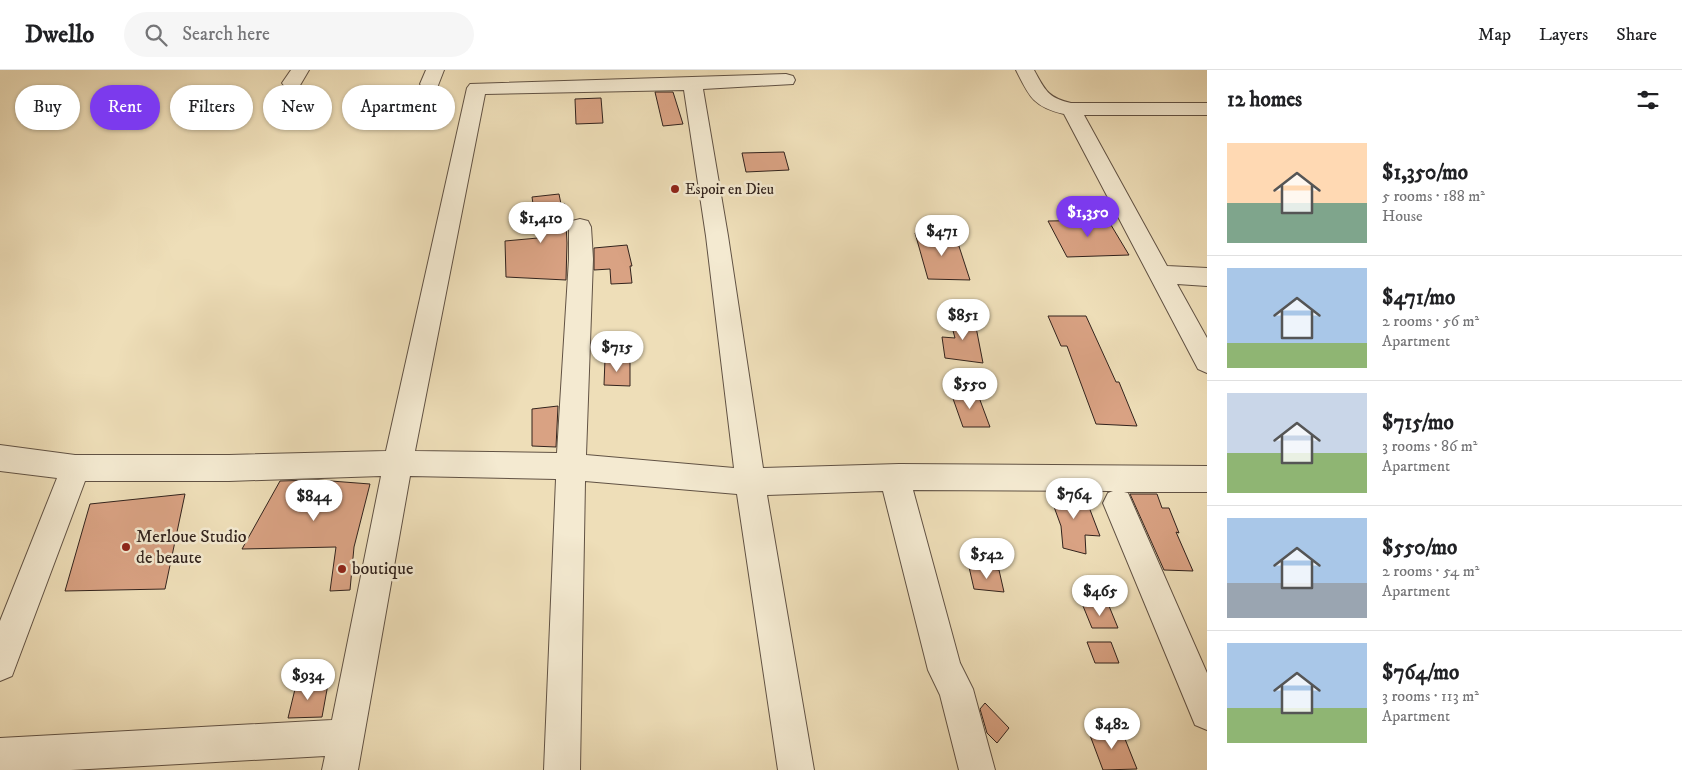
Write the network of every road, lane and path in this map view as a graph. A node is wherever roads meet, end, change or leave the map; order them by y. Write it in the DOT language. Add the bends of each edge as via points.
graph roads {
  1 [pos="1025,70"];
  2 [pos="657,77"];
  3 [pos="786,80"];
  4 [pos="693,84"];
  5 [pos="1071,109"];
  6 [pos="1207,109"];
  7 [pos="580,227"];
  8 [pos="1158,274"];
  9 [pos="1207,276"];
  10 [pos="1207,362"];
  11 [pos="0,458"];
  12 [pos="398,463"];
  13 [pos="571,467"];
  14 [pos="74,468"];
  15 [pos="899,477"];
  16 [pos="1207,479"];
  17 [pos="750,482"];
  18 [pos="1118,503"];
  19 [pos="0,664"];
  20 [pos="1207,713"];
  21 [pos="343,754"];
  22 [pos="0,756"];
  23 [pos="562,770"];
  24 [pos="796,770"];
  25 [pos="977,770"];
  1 -- 5 [label="street" via="1044,102"];
  2 -- 4 [label="street"];
  2 -- 12 [label="street" via="477,88"];
  3 -- 4 [label="street"];
  4 -- 17 [label="street"];
  5 -- 6 [label="street"];
  5 -- 8 [label="street"];
  7 -- 13 [label="street"];
  8 -- 9 [label="street"];
  8 -- 10 [label="street"];
  11 -- 14 [label="street"];
  12 -- 13 [label="street"];
  12 -- 14 [label="street"];
  12 -- 21 [label="street"];
  13 -- 17 [label="street"];
  13 -- 23 [label="street"];
  14 -- 19 [label="street"];
  15 -- 16 [label="street"];
  15 -- 17 [label="street"];
  15 -- 25 [label="street" via="902,508 945,670 956,689"];
  17 -- 24 [label="street"];
  18 -- 20 [label="street"];
  21 -- 22 [label="street"];
}
